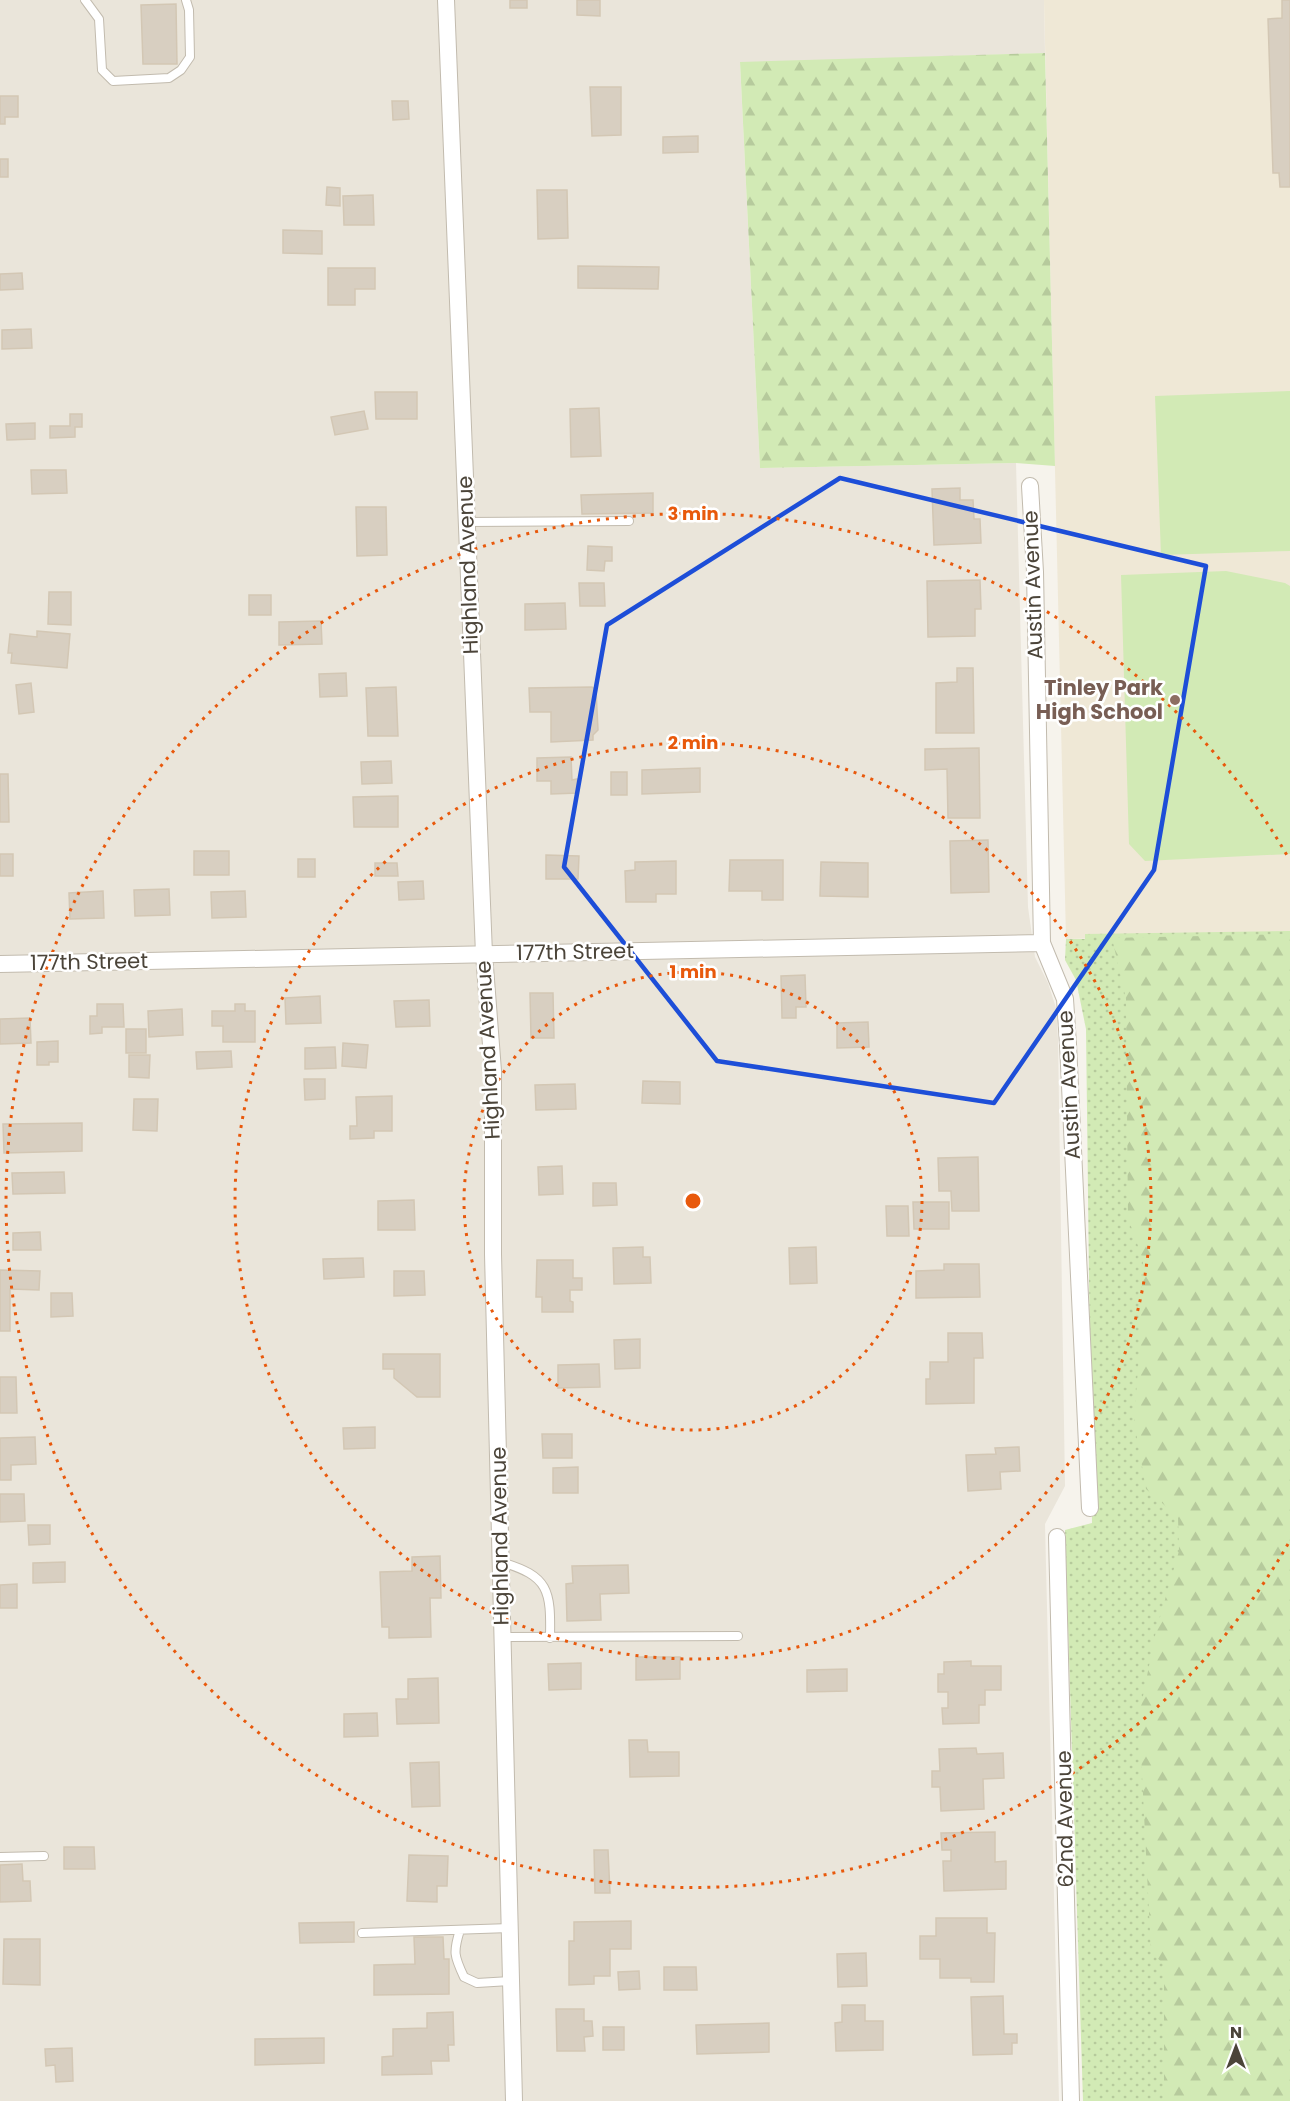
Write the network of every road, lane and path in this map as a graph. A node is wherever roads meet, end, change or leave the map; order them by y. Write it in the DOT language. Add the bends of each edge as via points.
graph roads {
  1 [pos="86,0"];
  2 [pos="186,0"];
  3 [pos="446,0"];
  4 [pos="1030,486"];
  5 [pos="629,521"];
  6 [pos="466,522"];
  7 [pos="1042,943"];
  8 [pos="484,954"];
  9 [pos="0,964"];
  10 [pos="1090,1508"];
  11 [pos="1057,1537"];
  12 [pos="501,1562"];
  13 [pos="738,1636"];
  14 [pos="503,1637"];
  15 [pos="550,1638"];
  16 [pos="44,1856"];
  17 [pos="0,1857"];
  18 [pos="511,1928"];
  19 [pos="460,1930"];
  20 [pos="362,1933"];
  21 [pos="512,1981"];
  22 [pos="514,2101"];
  23 [pos="1071,2101"];
  1 -- 2 [label="lane" via="99,19 102,70 113,81 169,78 181,70 190,57"];
  3 -- 6 [label="street, Highland Avenue"];
  4 -- 7 [label="street, Austin Avenue"];
  5 -- 6 [label="lane"];
  6 -- 8 [label="street, Highland Avenue"];
  7 -- 8 [label="street, 177th Street"];
  7 -- 10 [label="street, Austin Avenue" via="1065,999"];
  8 -- 9 [label="street, 177th Street"];
  8 -- 12 [label="street, Highland Avenue" via="493,1071"];
  11 -- 23 [label="street, 62nd Avenue"];
  12 -- 14 [label="street, Highland Avenue"];
  12 -- 15 [label="lane" via="536,1576 545,1588 550,1607"];
  13 -- 15 [label="lane"];
  14 -- 15 [label="lane"];
  14 -- 18 [label="street, Highland Avenue"];
  16 -- 17 [label="lane"];
  18 -- 19 [label="lane"];
  18 -- 21 [label="street, Highland Avenue"];
  19 -- 20 [label="lane"];
  19 -- 21 [label="lane" via="454,1949 464,1977 477,1983"];
  21 -- 22 [label="street, Highland Avenue"];
}
